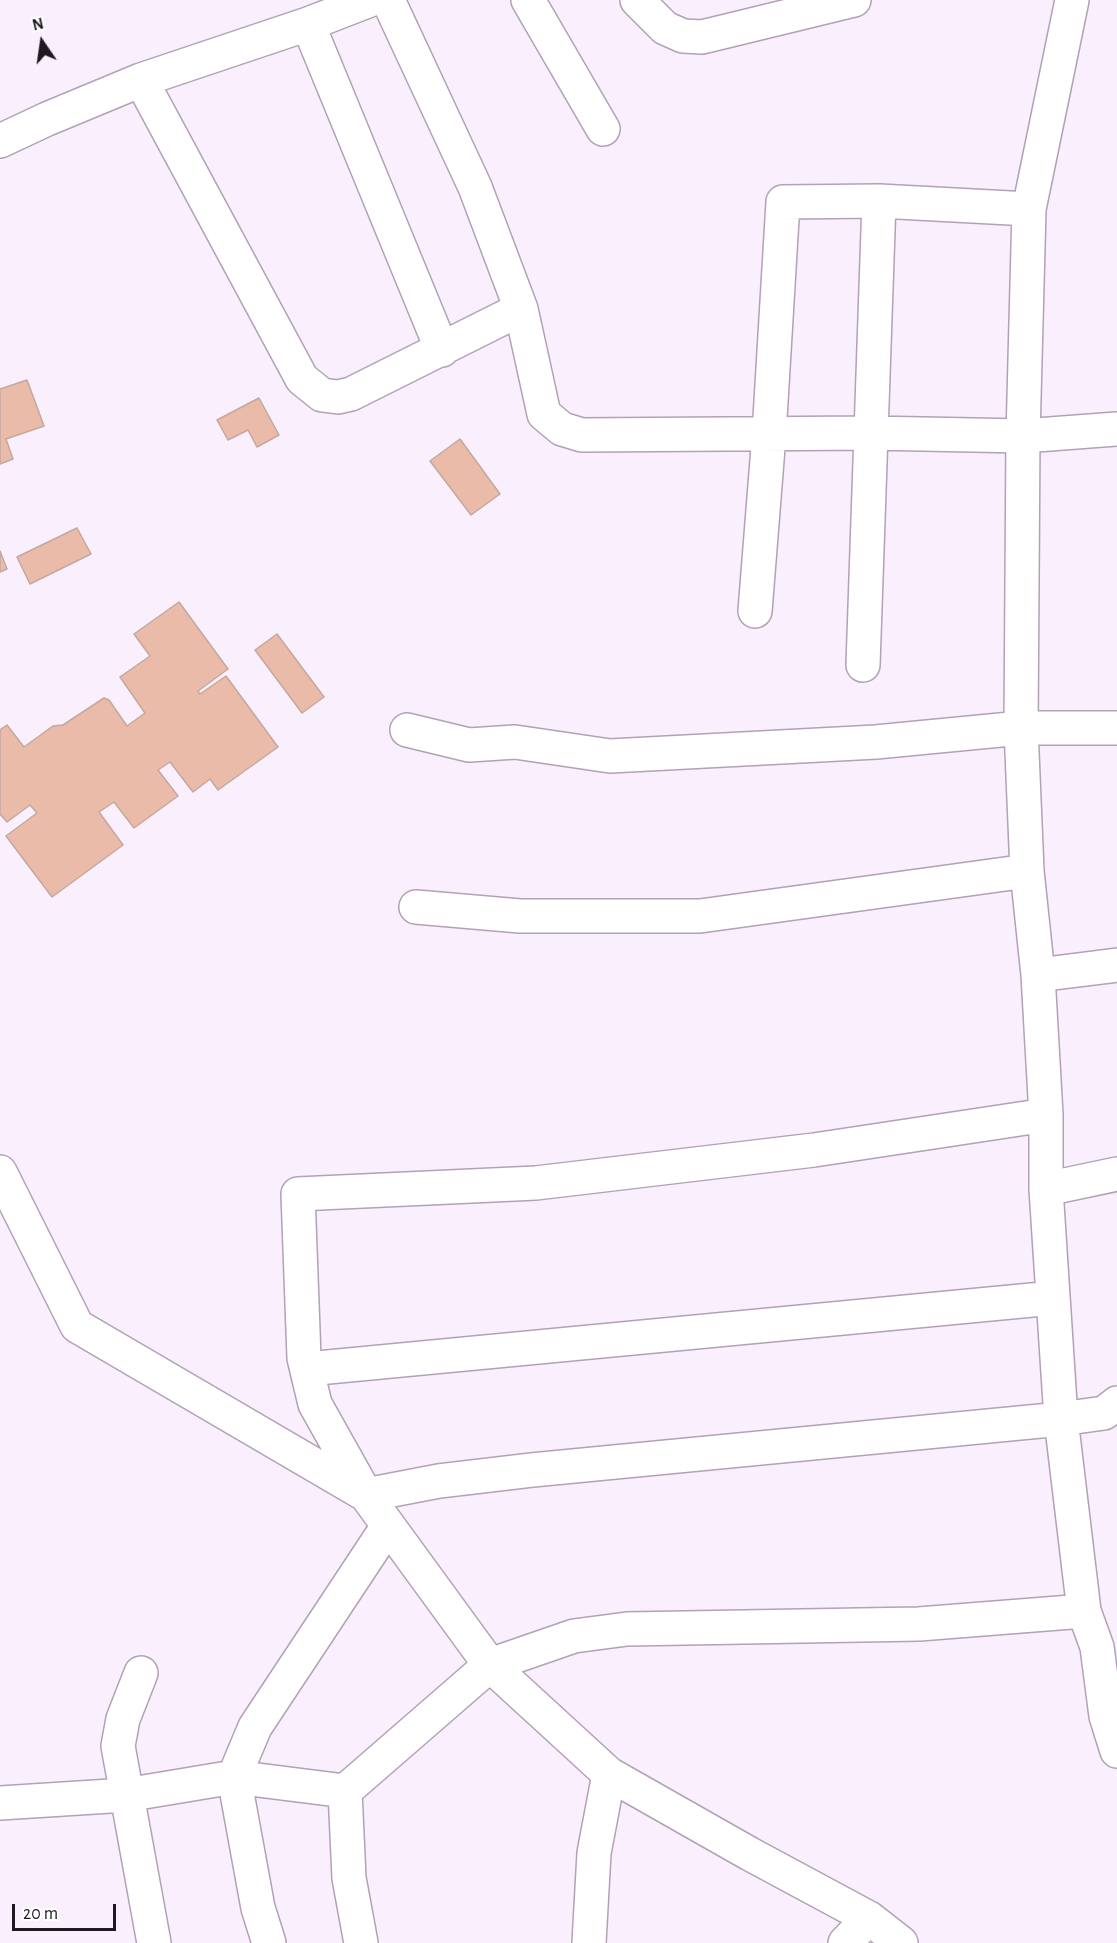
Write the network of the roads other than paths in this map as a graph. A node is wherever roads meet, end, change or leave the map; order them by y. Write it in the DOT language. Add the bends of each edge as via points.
graph roads {
  1 [pos="370,0"];
  2 [pos="388,0"];
  3 [pos="528,0"];
  4 [pos="638,0"];
  5 [pos="854,0"];
  6 [pos="1072,0"];
  7 [pos="308,24"];
  8 [pos="141,80"];
  9 [pos="603,129"];
  10 [pos="0,141"];
  11 [pos="879,201"];
  12 [pos="1029,209"];
  13 [pos="521,309"];
  14 [pos="442,350"];
  15 [pos="1117,429"];
  16 [pos="871,433"];
  17 [pos="769,435"];
  18 [pos="1023,436"];
  19 [pos="755,611"];
  20 [pos="863,665"];
  21 [pos="1021,728"];
  22 [pos="1117,728"];
  23 [pos="407,730"];
  24 [pos="1027,871"];
  25 [pos="416,907"];
  26 [pos="1117,965"];
  27 [pos="1038,975"];
  28 [pos="1046,1115"];
  29 [pos="0,1172"];
  30 [pos="1117,1174"];
  31 [pos="1046,1189"];
  32 [pos="1053,1298"];
  33 [pos="307,1369"];
  34 [pos="1117,1403"];
  35 [pos="1061,1419"];
  36 [pos="366,1495"];
  37 [pos="388,1526"];
  38 [pos="1084,1611"];
  39 [pos="1107,1647"];
  40 [pos="490,1665"];
  41 [pos="141,1673"];
  42 [pos="1117,1751"];
  43 [pos="609,1774"];
  44 [pos="234,1777"];
  45 [pos="345,1791"];
  46 [pos="126,1795"];
  47 [pos="0,1803"];
  48 [pos="869,1918"];
  49 [pos="154,1943"];
  50 [pos="269,1943"];
  51 [pos="361,1943"];
  52 [pos="589,1943"];
  53 [pos="845,1943"];
  54 [pos="901,1943"];
  1 -- 7 [label="street"];
  2 -- 13 [label="street" via="475,188"];
  3 -- 9 [label="street"];
  4 -- 5 [label="street" via="665,28 683,36 702,37"];
  6 -- 12 [label="street"];
  7 -- 8 [label="street"];
  7 -- 14 [label="street"];
  8 -- 10 [label="street"];
  8 -- 14 [label="street" via="302,379 311,388 322,395 351,394"];
  11 -- 12 [label="street"];
  11 -- 16 [label="street"];
  11 -- 17 [label="street" via="783,202"];
  12 -- 18 [label="street"];
  13 -- 14 [label="street"];
  13 -- 17 [label="street" via="543,414 562,429 582,435"];
  15 -- 18 [label="street"];
  16 -- 17 [label="street"];
  16 -- 18 [label="street"];
  16 -- 20 [label="street"];
  17 -- 19 [label="street"];
  18 -- 21 [label="street"];
  21 -- 22 [label="street"];
  21 -- 23 [label="street" via="876,742 610,756 515,742 469,745"];
  21 -- 24 [label="street"];
  24 -- 25 [label="street" via="700,916 520,916"];
  24 -- 27 [label="street"];
  26 -- 27 [label="street"];
  27 -- 28 [label="street"];
  28 -- 31 [label="street"];
  28 -- 33 [label="street" via="814,1150 536,1183 298,1194"];
  29 -- 36 [label="street" via="77,1326"];
  30 -- 31 [label="street"];
  31 -- 32 [label="street"];
  32 -- 33 [label="street"];
  32 -- 35 [label="street"];
  33 -- 36 [label="street" via="315,1404"];
  34 -- 35 [label="street" via="1104,1413"];
  35 -- 36 [label="street" via="509,1473"];
  35 -- 38 [label="street"];
  36 -- 37 [label="street"];
  37 -- 40 [label="street"];
  37 -- 44 [label="street" via="255,1727"];
  38 -- 39 [label="street"];
  38 -- 40 [label="street" via="919,1624 601,1631 574,1636"];
  39 -- 42 [label="street" via="1106,1716"];
  40 -- 43 [label="street"];
  40 -- 45 [label="street"];
  41 -- 46 [label="street" via="123,1719 118,1746"];
  43 -- 48 [label="street"];
  43 -- 52 [label="street" via="594,1853"];
  44 -- 45 [label="street"];
  44 -- 46 [label="street"];
  44 -- 50 [label="street" via="258,1908"];
  45 -- 51 [label="street" via="349,1878"];
  46 -- 47 [label="street"];
  46 -- 49 [label="street"];
  48 -- 53 [label="street"];
  48 -- 54 [label="street"];
}
